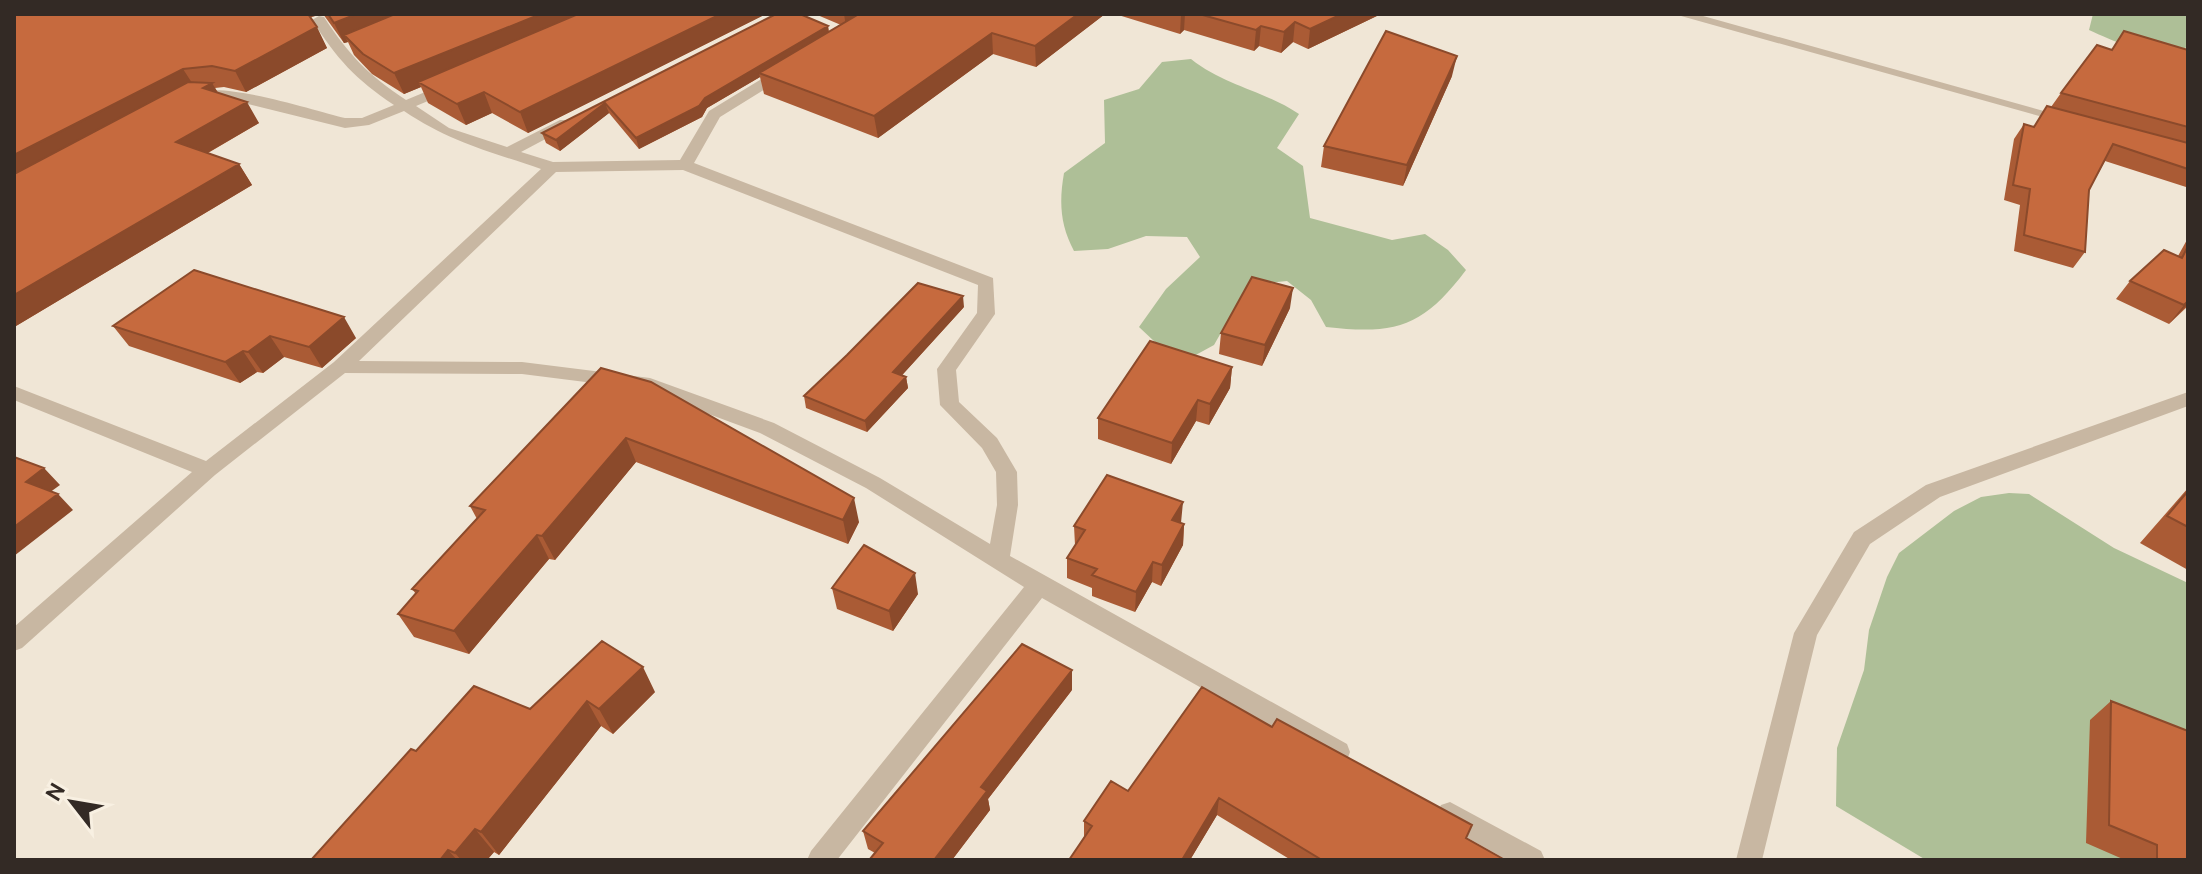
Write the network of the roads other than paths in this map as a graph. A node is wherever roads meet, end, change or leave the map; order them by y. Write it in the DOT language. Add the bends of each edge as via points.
graph roads {
  1 [pos="1681,14"];
  2 [pos="319,20"];
  3 [pos="792,66"];
  4 [pos="460,82"];
  5 [pos="183,104"];
  6 [pos="403,107"];
  7 [pos="575,119"];
  8 [pos="2084,124"];
  9 [pos="505,154"];
  10 [pos="685,165"];
  11 [pos="552,167"];
  12 [pos="341,367"];
  13 [pos="14,393"];
  14 [pos="2188,399"];
  15 [pos="208,470"];
  16 [pos="998,559"];
  17 [pos="1039,585"];
  18 [pos="14,641"];
  19 [pos="1354,761"];
  20 [pos="1436,807"];
  21 [pos="820,860"];
  22 [pos="1532,860"];
  23 [pos="1749,860"];
  1 -- 8 [label="street"];
  2 -- 6 [label="street" via="366,80"];
  3 -- 10 [label="street" via="714,114"];
  4 -- 6 [label="street"];
  5 -- 6 [label="street" via="197,96 224,94 345,123 364,122"];
  6 -- 9 [label="street" via="444,131"];
  7 -- 9 [label="street"];
  9 -- 11 [label="street"];
  10 -- 11 [label="street"];
  10 -- 16 [label="street" via="987,282 986,314 946,369 950,405 995,445 1011,478"];
  11 -- 12 [label="street"];
  12 -- 15 [label="street"];
  12 -- 16 [label="street" via="522,368 643,383 767,428 873,483"];
  13 -- 15 [label="street"];
  14 -- 23 [label="street" via="1933,491 1862,538 1806,633"];
  15 -- 18 [label="street"];
  16 -- 17 [label="street"];
  17 -- 19 [label="street"];
  17 -- 21 [label="street"];
  20 -- 22 [label="street"];
}
